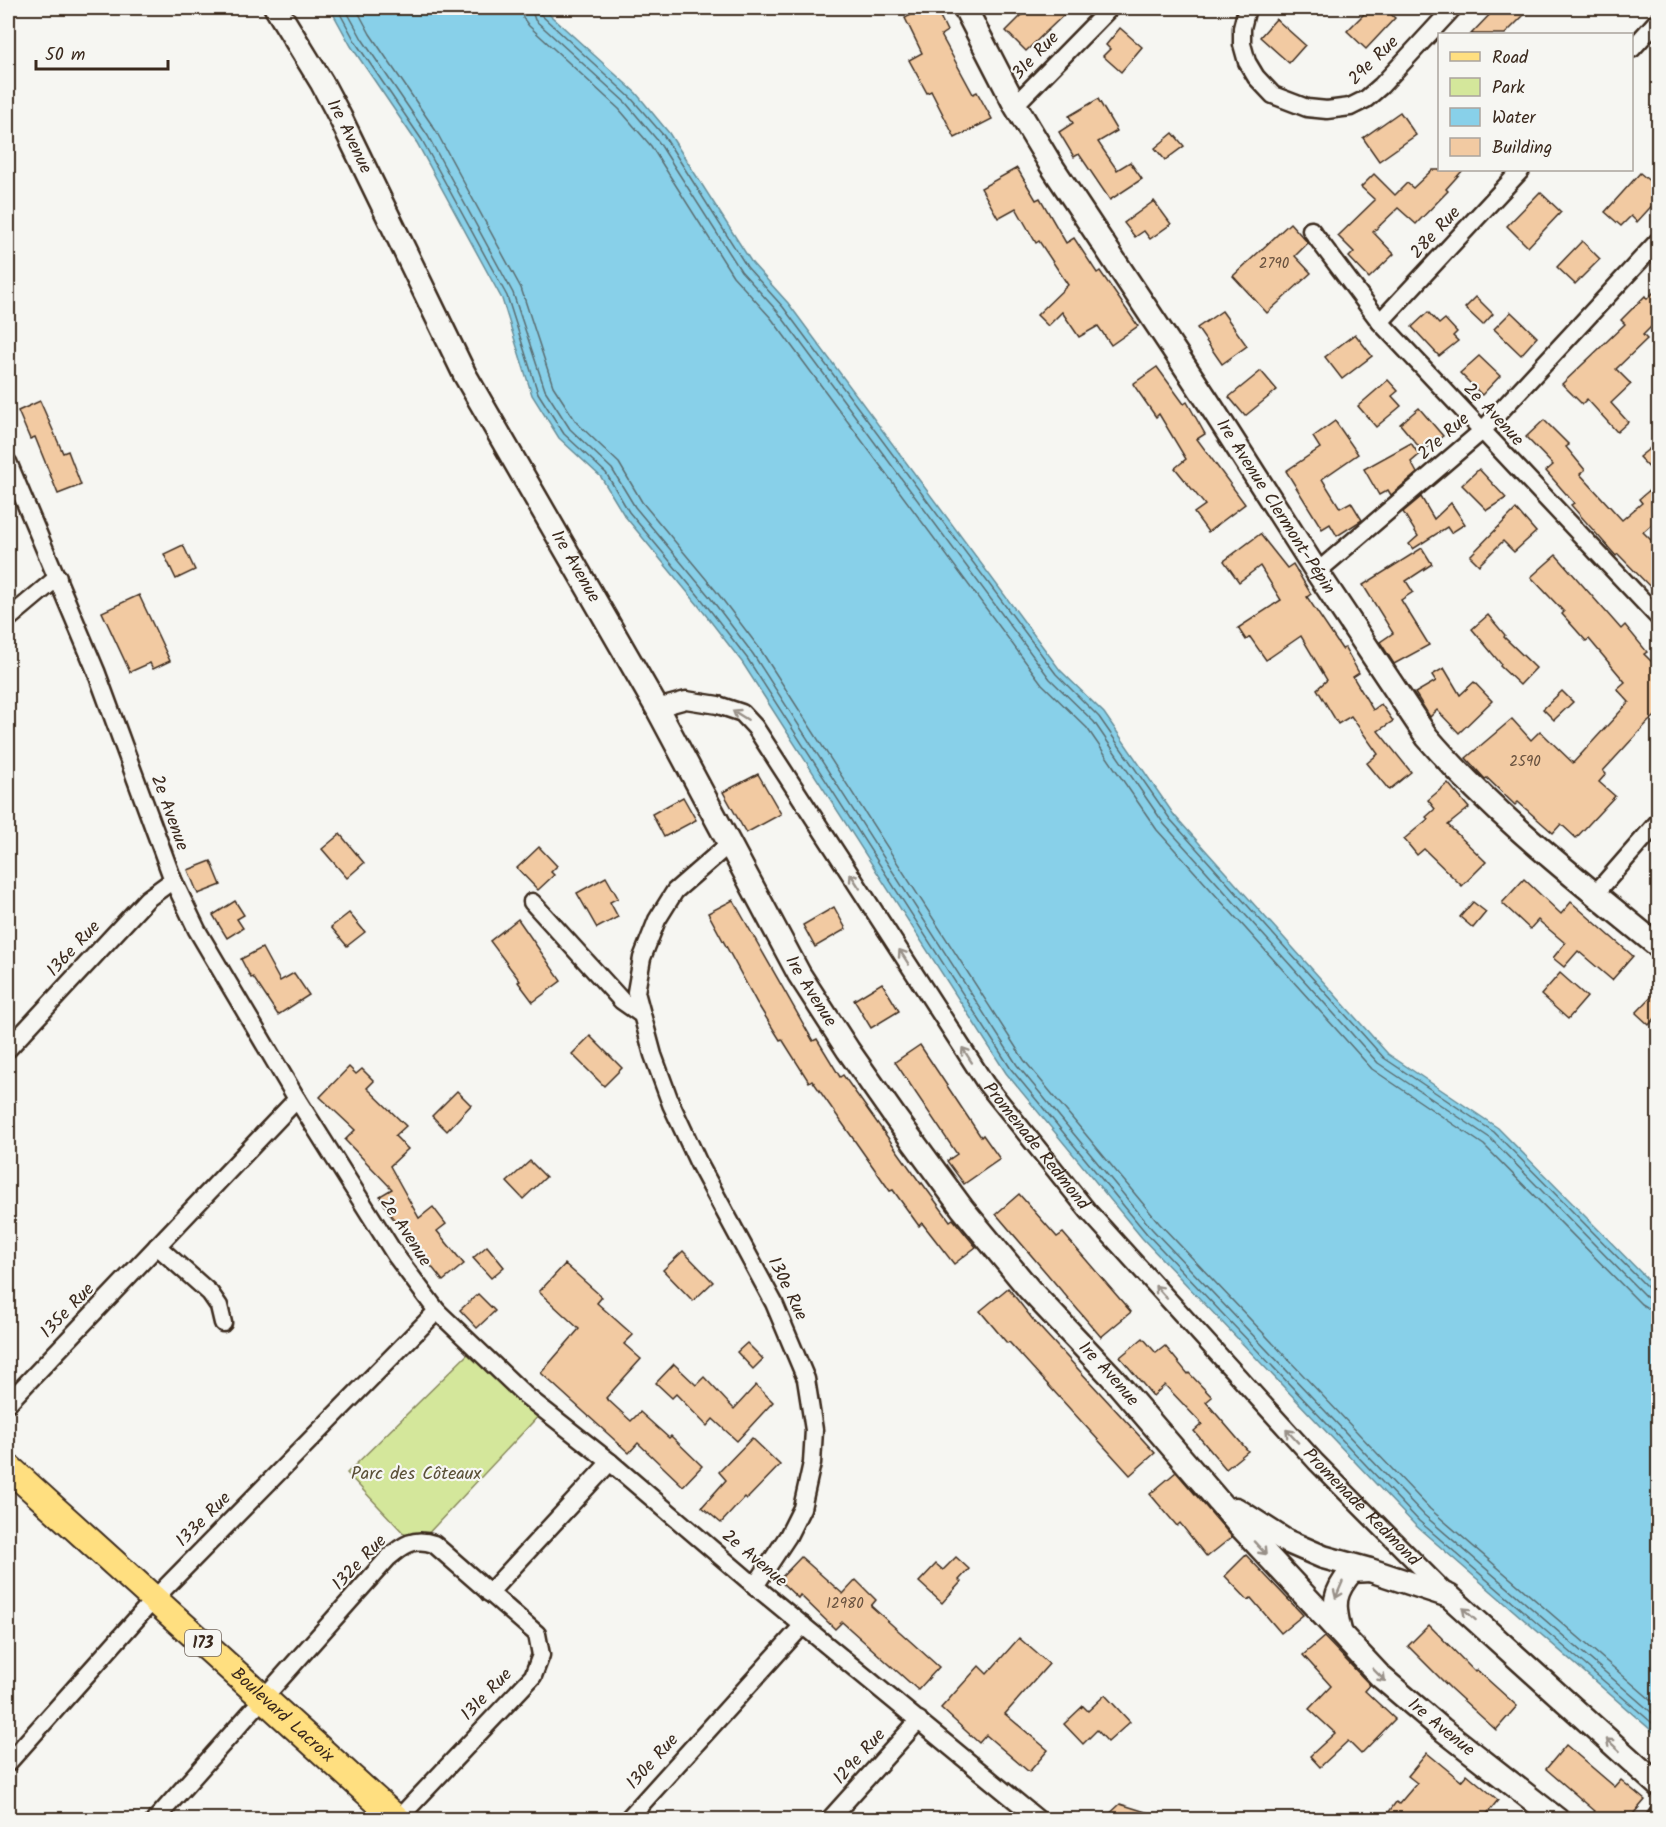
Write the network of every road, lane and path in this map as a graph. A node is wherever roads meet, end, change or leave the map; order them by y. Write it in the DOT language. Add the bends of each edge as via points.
graph roads {
  1 [pos="276,8"];
  2 [pos="965,8"];
  3 [pos="1110,8"];
  4 [pos="1248,8"];
  5 [pos="1453,8"];
  6 [pos="1659,20"];
  7 [pos="1633,48"];
  8 [pos="1015,105"];
  9 [pos="1520,171"];
  10 [pos="1311,230"];
  11 [pos="1659,241"];
  12 [pos="1380,322"];
  13 [pos="1482,431"];
  14 [pos="8,462"];
  15 [pos="1317,572"];
  16 [pos="58,577"];
  17 [pos="1659,617"];
  18 [pos="8,619"];
  19 [pos="657,708"];
  20 [pos="1659,822"];
  21 [pos="729,843"];
  22 [pos="173,880"];
  23 [pos="1595,894"];
  24 [pos="532,903"];
  25 [pos="1659,946"];
  26 [pos="642,1015"];
  27 [pos="8,1049"];
  28 [pos="297,1099"];
  29 [pos="157,1246"];
  30 [pos="437,1311"];
  31 [pos="223,1323"];
  32 [pos="8,1403"];
  33 [pos="610,1462"];
  34 [pos="8,1467"];
  35 [pos="1208,1489"];
  36 [pos="1370,1570"];
  37 [pos="755,1586"];
  38 [pos="489,1593"];
  39 [pos="1449,1596"];
  40 [pos="154,1598"];
  41 [pos="803,1625"];
  42 [pos="1340,1631"];
  43 [pos="265,1698"];
  44 [pos="919,1720"];
  45 [pos="8,1763"];
  46 [pos="1659,1785"];
  47 [pos="1659,1814"];
  48 [pos="397,1819"];
  49 [pos="155,1820"];
  50 [pos="627,1820"];
  51 [pos="829,1820"];
  52 [pos="1039,1820"];
  53 [pos="1558,1820"];
  54 [pos="1654,1820"];
  1 -- 19 [label="street, 1re Avenue" via="340,117 465,375"];
  2 -- 8 [label="street, 1re Avenue Clermont-Pépin"];
  3 -- 8 [label="street, 31e Rue"];
  4 -- 5 [label="street, 29e Rue" via="1242,44 1256,77 1273,95 1307,108 1327,110 1350,107 1366,99"];
  6 -- 7 [label="street"];
  8 -- 15 [label="street, 1re Avenue Clermont-Pépin" via="1072,199"];
  9 -- 12 [label="street, 28e Rue"];
  10 -- 12 [label="street, 2e Avenue"];
  11 -- 13 [label="street, 27e Rue"];
  12 -- 13 [label="street, 2e Avenue"];
  13 -- 15 [label="street, 27e Rue"];
  13 -- 17 [label="street, 2e Avenue"];
  14 -- 16 [label="street, 2e Avenue"];
  15 -- 23 [label="street, 1re Avenue Clermont-Pépin" via="1408,710 1447,760 1521,833"];
  16 -- 18 [label="street"];
  16 -- 22 [label="street, 2e Avenue"];
  19 -- 21 [label="street, 1re Avenue"];
  39 -- 19 [label="street, Promenade Redmond, one-way" via="1316,1462 1088,1211 986,1084 755,727 742,713 718,705 686,700"];
  20 -- 23 [label="street"];
  21 -- 26 [label="street, 130e Rue" via="675,891 657,920 642,958 636,992"];
  21 -- 35 [label="street, 1re Avenue" via="799,974 848,1050 962,1208"];
  22 -- 27 [label="street, 136e Rue" via="147,899"];
  22 -- 28 [label="street, 2e Avenue" via="216,965"];
  23 -- 25 [label="street, 1re Avenue Clermont-Pépin"];
  24 -- 26 [label="street" via="622,1002"];
  26 -- 37 [label="street, 130e Rue" via="671,1104 774,1303 806,1379 814,1430 812,1464 802,1508"];
  28 -- 29 [label="street, 135e Rue"];
  28 -- 30 [label="street, 2e Avenue" via="396,1256"];
  29 -- 31 [label="street" via="210,1293 219,1306"];
  29 -- 32 [label="street, 135e Rue"];
  30 -- 33 [label="street, 2e Avenue" via="525,1395"];
  30 -- 40 [label="street, 133e Rue"];
  33 -- 37 [label="street, 2e Avenue"];
  33 -- 38 [label="street"];
  34 -- 40 [label="main road, Boulevard Lacroix / 173"];
  35 -- 36 [label="street, Promenade Redmond" via="1286,1541 1323,1557"];
  35 -- 42 [label="street, 1re Avenue, one-way"];
  36 -- 39 [label="street, Promenade Redmond"];
  36 -- 42 [label="street, Promenade Redmond, one-way" via="1352,1571 1337,1590"];
  37 -- 41 [label="street, 2e Avenue"];
  38 -- 43 [label="street, 132e Rue" via="434,1544 411,1541 388,1558"];
  38 -- 48 [label="street, 131e Rue" via="537,1634 541,1655 538,1666 533,1676"];
  46 -- 39 [label="street, Promenade Redmond, one-way"];
  40 -- 43 [label="main road, Boulevard Lacroix / 173"];
  40 -- 45 [label="street, 133e Rue"];
  41 -- 44 [label="street, 2e Avenue"];
  41 -- 50 [label="street, 130e Rue"];
  42 -- 53 [label="street, 1re Avenue, one-way" via="1381,1677"];
  43 -- 48 [label="main road, Boulevard Lacroix / 173"];
  43 -- 49 [label="street, 132e Rue"];
  44 -- 51 [label="street, 129e Rue"];
  44 -- 52 [label="street, 2e Avenue"];
  47 -- 54 [label="street"];
}
